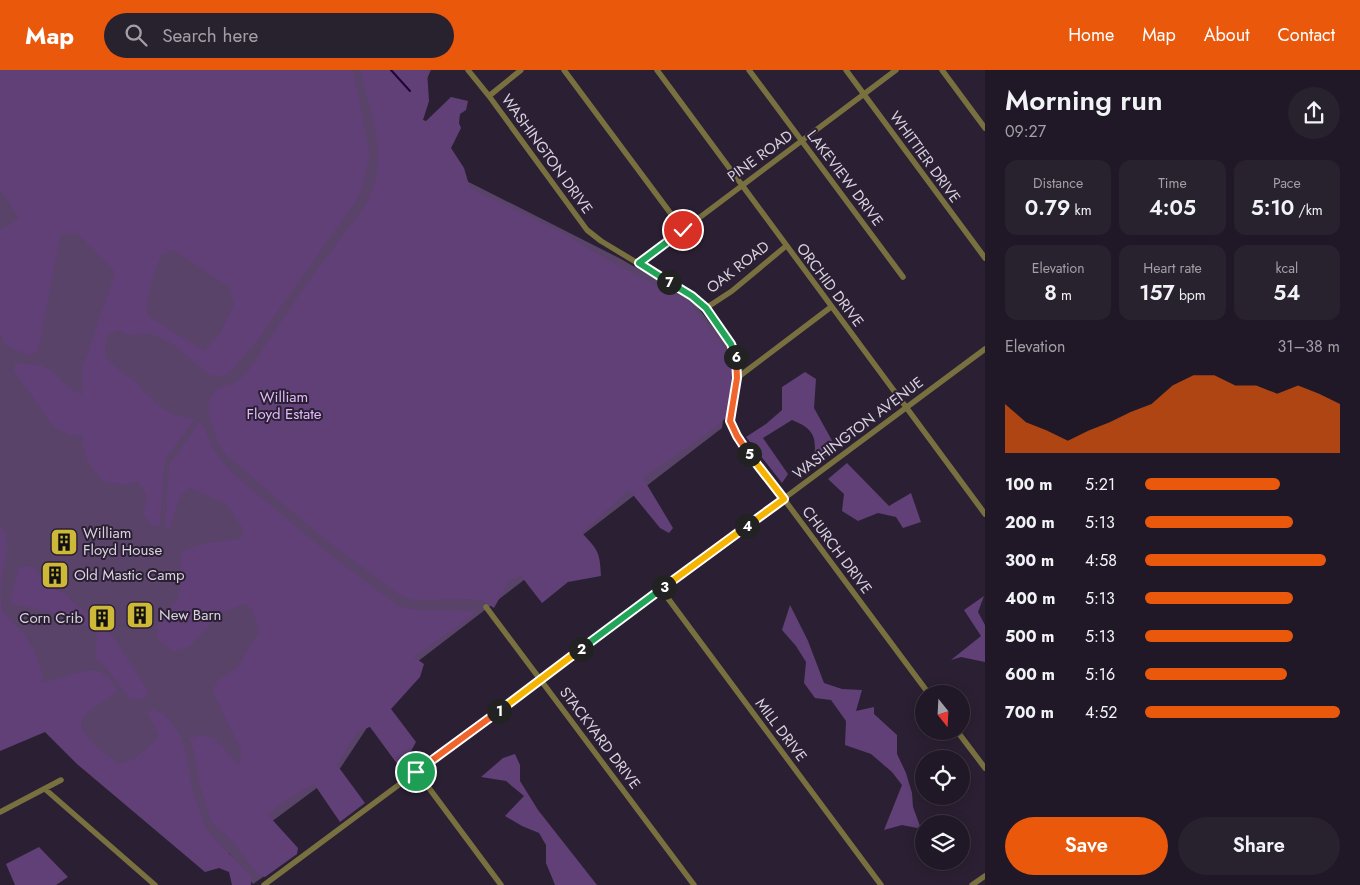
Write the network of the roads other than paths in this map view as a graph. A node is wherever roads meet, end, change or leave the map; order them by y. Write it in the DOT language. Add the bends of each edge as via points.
graph roads {
  1 [pos="468,70"];
  2 [pos="521,70"];
  3 [pos="564,70"];
  4 [pos="657,70"];
  5 [pos="749,70"];
  6 [pos="846,70"];
  7 [pos="896,70"];
  8 [pos="942,70"];
  9 [pos="864,94"];
  10 [pos="489,96"];
  11 [pos="985,128"];
  12 [pos="802,141"];
  13 [pos="742,185"];
  14 [pos="683,230"];
  15 [pos="786,246"];
  16 [pos="985,258"];
  17 [pos="639,263"];
  18 [pos="903,277"];
  19 [pos="831,307"];
  20 [pos="706,308"];
  21 [pos="985,349"];
  22 [pos="737,378"];
  23 [pos="906,408"];
  24 [pos="784,499"];
  25 [pos="985,514"];
  26 [pos="661,589"];
  27 [pos="486,607"];
  28 [pos="540,680"];
  29 [pos="922,685"];
  30 [pos="964,740"];
  31 [pos="985,768"];
  32 [pos="416,772"];
  33 [pos="61,780"];
  34 [pos="45,789"];
  35 [pos="0,812"];
  36 [pos="985,876"];
  37 [pos="155,885"];
  38 [pos="264,885"];
  39 [pos="501,885"];
  40 [pos="694,885"];
  41 [pos="881,885"];
  42 [pos="972,885"];
  1 -- 10 [label="street, WASHINGTON DRIVE"];
  2 -- 10 [label="street"];
  3 -- 14 [label="street"];
  4 -- 13 [label="street, ORCHID DRIVE"];
  5 -- 12 [label="street, LAKEVIEW DRIVE"];
  6 -- 9 [label="street, WHITTIER DRIVE"];
  7 -- 9 [label="street, PINE ROAD"];
  8 -- 11 [label="street"];
  9 -- 12 [label="street, PINE ROAD"];
  9 -- 16 [label="street, WHITTIER DRIVE"];
  10 -- 17 [label="street, WASHINGTON DRIVE" via="587,230"];
  12 -- 13 [label="street, PINE ROAD"];
  12 -- 18 [label="street, LAKEVIEW DRIVE"];
  13 -- 14 [label="street, PINE ROAD"];
  13 -- 15 [label="street, ORCHID DRIVE"];
  14 -- 17 [label="street, PINE ROAD"];
  15 -- 19 [label="street, ORCHID DRIVE"];
  15 -- 20 [label="street, OAK ROAD"];
  17 -- 20 [label="street, CHURCH DRIVE"];
  19 -- 22 [label="street"];
  19 -- 23 [label="street, ORCHID DRIVE"];
  20 -- 22 [label="street, CHURCH DRIVE" via="731,344 736,356"];
  21 -- 23 [label="street, WASHINGTON AVENUE"];
  22 -- 24 [label="street, CHURCH DRIVE" via="730,412 733,430"];
  23 -- 24 [label="street, WASHINGTON AVENUE"];
  23 -- 25 [label="street, ORCHID DRIVE"];
  24 -- 26 [label="street, WASHINGTON AVENUE"];
  24 -- 29 [label="street, CHURCH DRIVE"];
  26 -- 28 [label="street, WASHINGTON AVENUE"];
  26 -- 41 [label="street, MILL DRIVE"];
  27 -- 28 [label="street, STACKYARD DRIVE"];
  28 -- 32 [label="street, WASHINGTON AVENUE"];
  28 -- 40 [label="street, STACKYARD DRIVE"];
  30 -- 31 [label="street"];
  32 -- 38 [label="street, WASHINGTON AVENUE"];
  32 -- 39 [label="street"];
  33 -- 34 [label="street"];
  34 -- 35 [label="street"];
  34 -- 37 [label="street"];
  36 -- 42 [label="street"];
}
